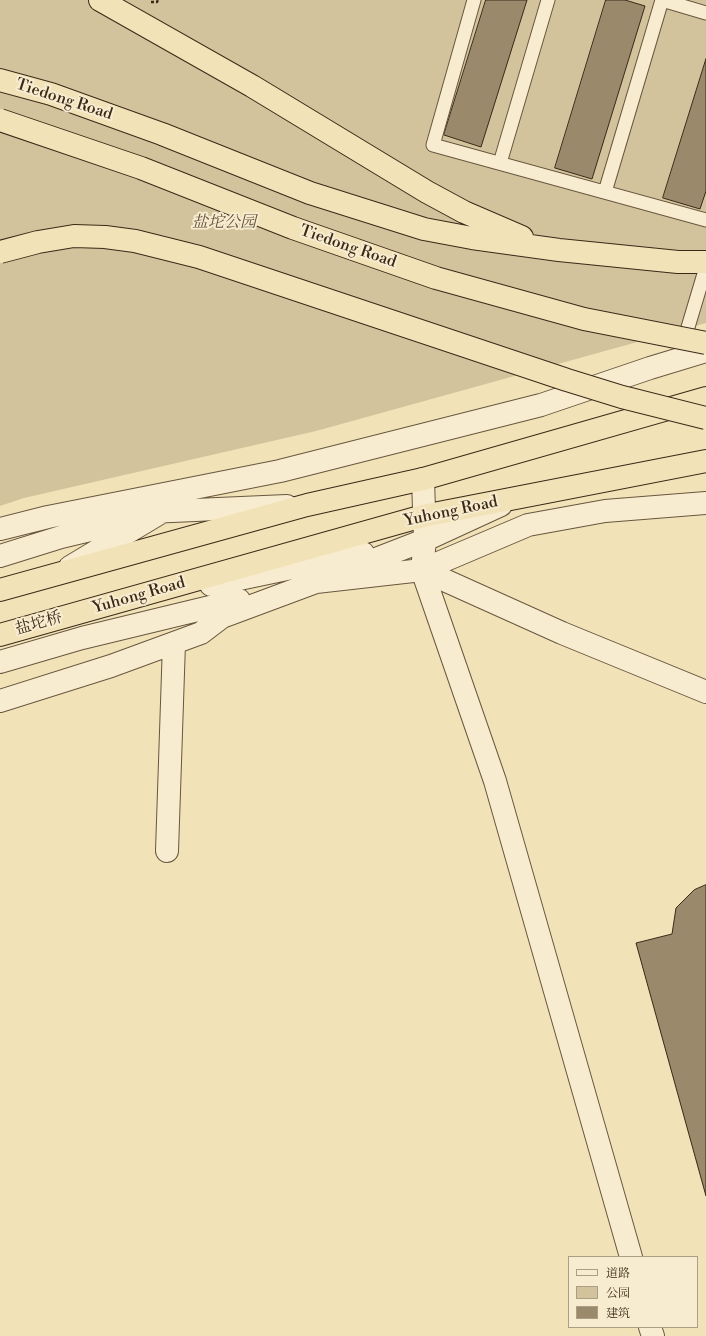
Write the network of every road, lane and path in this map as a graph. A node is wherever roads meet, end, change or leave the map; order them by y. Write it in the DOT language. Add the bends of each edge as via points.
graph roads {
  1 [pos="100,0"];
  2 [pos="474,0"];
  3 [pos="548,0"];
  4 [pos="662,0"];
  5 [pos="706,13"];
  6 [pos="0,80"];
  7 [pos="0,120"];
  8 [pos="500,163"];
  9 [pos="605,192"];
  10 [pos="706,220"];
  11 [pos="559,250"];
  12 [pos="0,252"];
  13 [pos="706,262"];
  14 [pos="706,267"];
  15 [pos="706,343"];
  16 [pos="706,351"];
  17 [pos="679,359"];
  18 [pos="706,398"];
  19 [pos="706,418"];
  20 [pos="706,461"];
  21 [pos="280,471"];
  22 [pos="423,479"];
  23 [pos="516,498"];
  24 [pos="706,503"];
  25 [pos="307,505"];
  26 [pos="162,512"];
  27 [pos="423,516"];
  28 [pos="48,517"];
  29 [pos="528,525"];
  30 [pos="0,529"];
  31 [pos="424,540"];
  32 [pos="0,556"];
  33 [pos="422,570"];
  34 [pos="62,572"];
  35 [pos="316,582"];
  36 [pos="0,590"];
  37 [pos="79,613"];
  38 [pos="0,635"];
  39 [pos="174,643"];
  40 [pos="0,662"];
  41 [pos="706,692"];
  42 [pos="0,701"];
  43 [pos="167,851"];
  44 [pos="631,1256"];
  1 -- 11 [label="highway" via="252,86 427,192 464,212"];
  2 -- 8 [label="lane" via="433,145"];
  3 -- 8 [label="lane"];
  4 -- 5 [label="lane"];
  4 -- 9 [label="lane"];
  6 -- 11 [label="highway, Tiedong Road" via="52,94 162,134 310,193 424,229"];
  7 -- 15 [label="highway, Tiedong Road, bridge" via="141,168 293,228 436,278 584,319"];
  8 -- 9 [label="lane"];
  9 -- 10 [label="lane"];
  11 -- 13 [label="highway, Tiedong Road" via="678,262"];
  12 -- 19 [label="highway, bridge" via="74,236 135,241 199,257 622,397"];
  14 -- 17 [label="lane"];
  16 -- 17 [label="street"];
  17 -- 21 [label="street" via="541,405"];
  18 -- 22 [label="highway"];
  20 -- 23 [label="highway, Yuhong Road"];
  21 -- 26 [label="street"];
  21 -- 28 [label="street"];
  22 -- 25 [label="highway"];
  22 -- 27 [label="street"];
  23 -- 27 [label="highway, Yuhong Road"];
  23 -- 31 [label="street, Yuhong Road"];
  24 -- 29 [label="street, Yuhong Road" via="605,511"];
  25 -- 26 [label="street"];
  25 -- 34 [label="highway"];
  26 -- 28 [label="street"];
  26 -- 32 [label="street" via="61,537"];
  26 -- 34 [label="street"];
  27 -- 31 [label="street"];
  27 -- 37 [label="highway, Yuhong Road"];
  28 -- 30 [label="street"];
  29 -- 31 [label="street, Yuhong Road"];
  29 -- 33 [label="street, Yuhong Road"];
  31 -- 33 [label="street"];
  31 -- 35 [label="street, Yuhong Road"];
  31 -- 37 [label="street, Yuhong Road"];
  33 -- 35 [label="street, Yuhong Road"];
  33 -- 41 [label="street" via="562,633"];
  33 -- 44 [label="street" via="495,781"];
  34 -- 36 [label="highway"];
  35 -- 39 [label="street, Yuhong Road" via="222,617 201,634"];
  35 -- 40 [label="street, Yuhong Road" via="82,638"];
  37 -- 38 [label="highway, 盐坨桥"];
  39 -- 42 [label="street, Yuhong Road"];
  39 -- 43 [label="street"];
}
